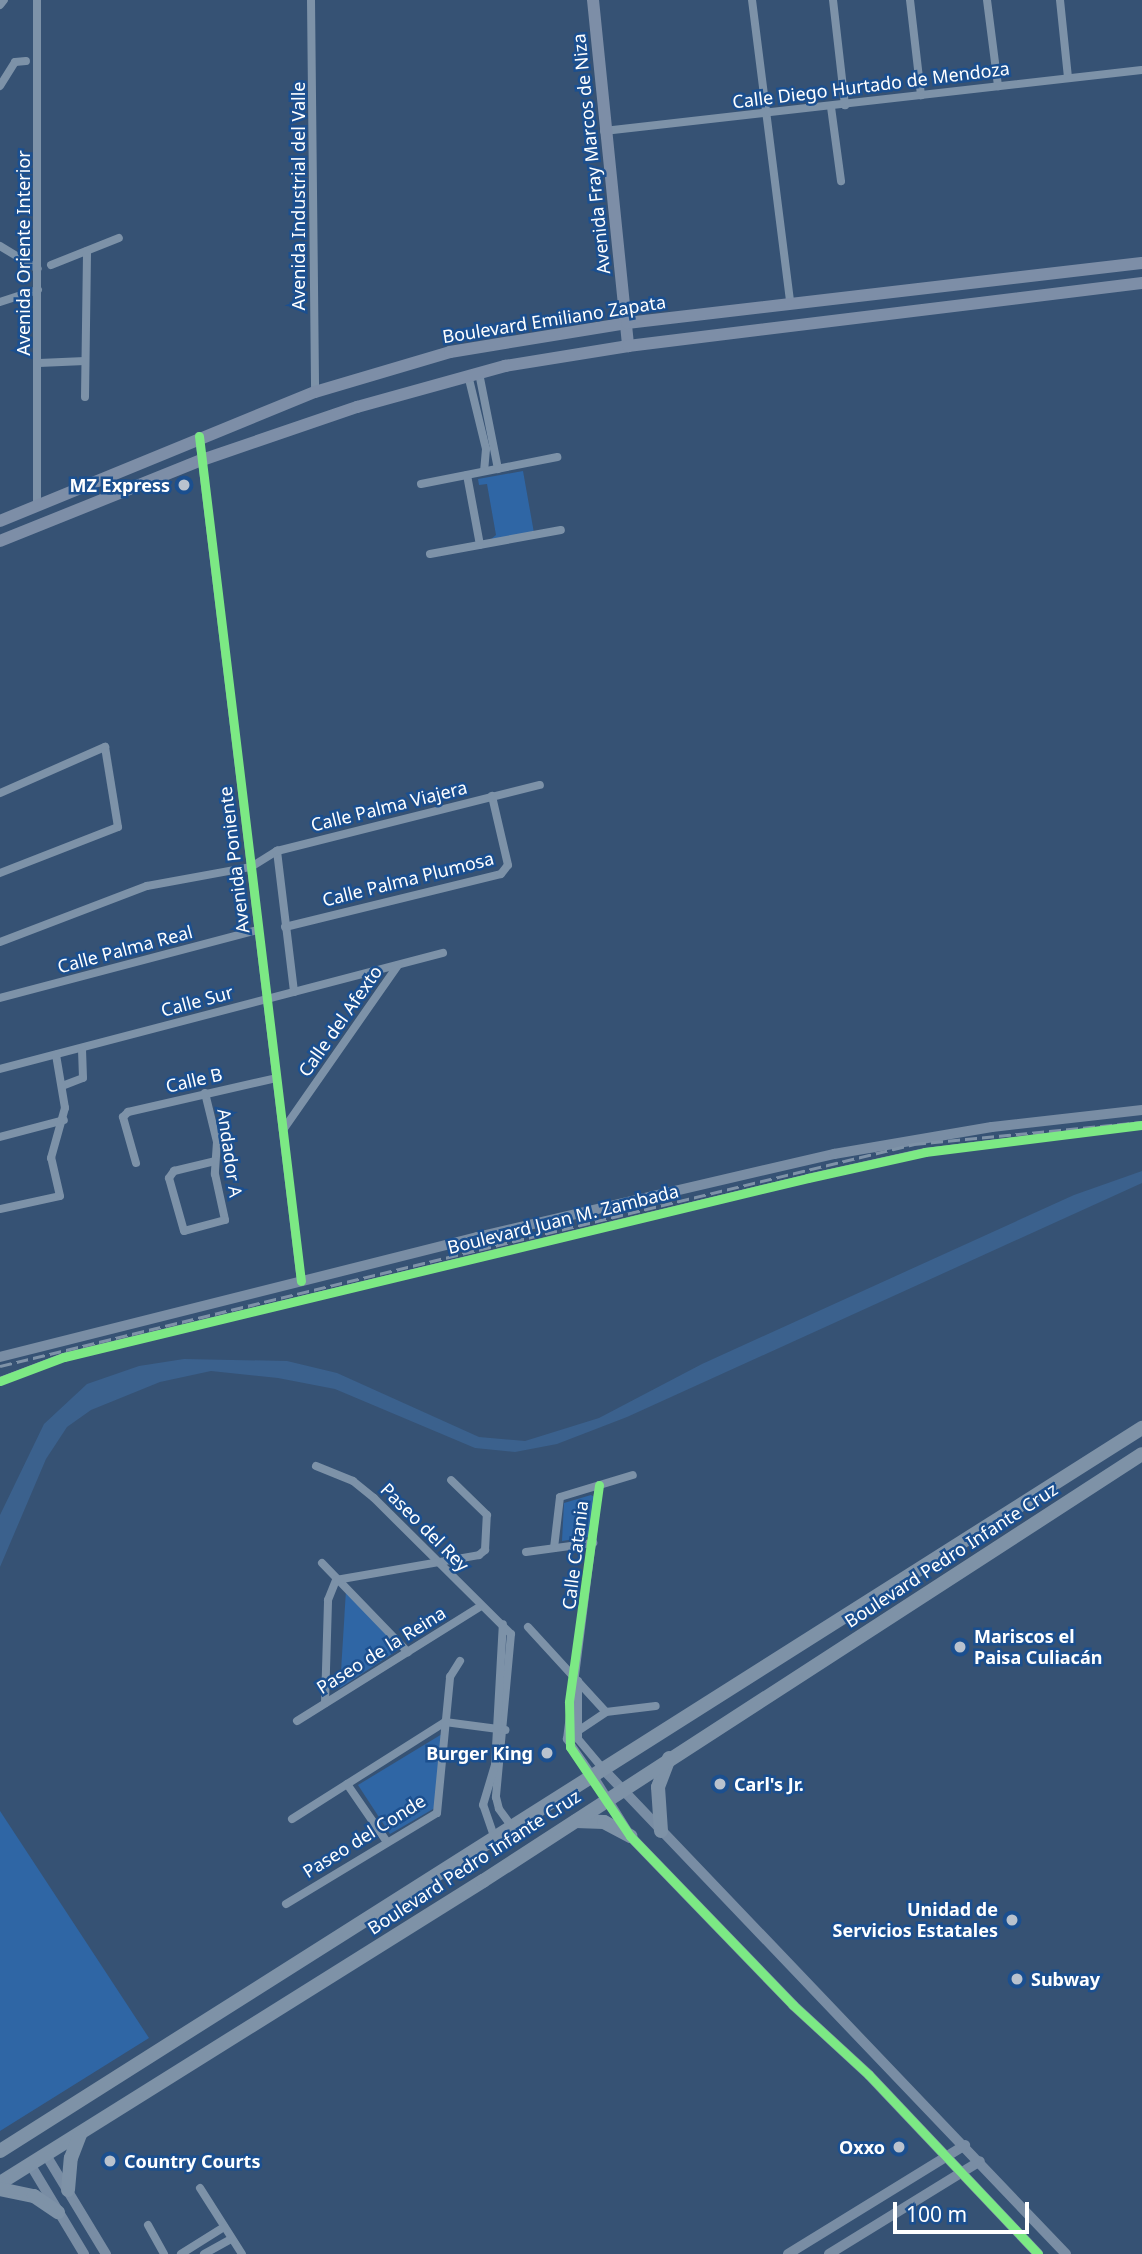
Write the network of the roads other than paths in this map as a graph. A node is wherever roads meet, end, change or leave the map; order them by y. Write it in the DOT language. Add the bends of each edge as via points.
graph roads {
  1 [pos="4,0"];
  2 [pos="37,0"];
  3 [pos="311,0"];
  4 [pos="593,0"];
  5 [pos="751,0"];
  6 [pos="832,0"];
  7 [pos="910,0"];
  8 [pos="987,0"];
  9 [pos="1060,0"];
  10 [pos="0,5"];
  11 [pos="26,61"];
  12 [pos="1142,70"];
  13 [pos="1068,77"];
  14 [pos="0,86"];
  15 [pos="998,86"];
  16 [pos="921,94"];
  17 [pos="845,105"];
  18 [pos="831,107"];
  19 [pos="766,114"];
  20 [pos="604,131"];
  21 [pos="841,181"];
  22 [pos="118,238"];
  23 [pos="0,246"];
  24 [pos="87,251"];
  25 [pos="1142,263"];
  26 [pos="51,265"];
  27 [pos="38,269"];
  28 [pos="1142,283"];
  29 [pos="38,290"];
  30 [pos="0,302"];
  31 [pos="790,302"];
  32 [pos="627,323"];
  33 [pos="628,345"];
  34 [pos="85,361"];
  35 [pos="39,363"];
  36 [pos="474,374"];
  37 [pos="315,393"];
  38 [pos="85,397"];
  39 [pos="199,436"];
  40 [pos="557,457"];
  41 [pos="202,460"];
  42 [pos="498,469"];
  43 [pos="484,471"];
  44 [pos="467,475"];
  45 [pos="421,484"];
  46 [pos="37,505"];
  47 [pos="0,521"];
  48 [pos="561,530"];
  49 [pos="0,541"];
  50 [pos="480,545"];
  51 [pos="430,554"];
  52 [pos="540,785"];
  53 [pos="0,793"];
  54 [pos="492,796"];
  55 [pos="277,851"];
  56 [pos="251,867"];
  57 [pos="0,873"];
  58 [pos="285,927"];
  59 [pos="258,930"];
  60 [pos="0,942"];
  61 [pos="443,953"];
  62 [pos="398,965"];
  63 [pos="294,992"];
  64 [pos="0,998"];
  65 [pos="266,1000"];
  66 [pos="82,1048"];
  67 [pos="56,1055"];
  68 [pos="0,1069"];
  69 [pos="276,1078"];
  70 [pos="62,1086"];
  71 [pos="205,1093"];
  72 [pos="1142,1110"];
  73 [pos="64,1120"];
  74 [pos="1142,1125"];
  75 [pos="283,1130"];
  76 [pos="0,1137"];
  77 [pos="215,1161"];
  78 [pos="136,1163"];
  79 [pos="0,1209"];
  80 [pos="301,1280"];
  81 [pos="0,1357"];
  82 [pos="0,1381"];
  83 [pos="1142,1427"];
  84 [pos="1141,1456"];
  85 [pos="316,1465"];
  86 [pos="634,1475"];
  87 [pos="451,1480"];
  88 [pos="599,1485"];
  89 [pos="593,1543"];
  90 [pos="554,1548"];
  91 [pos="526,1552"];
  92 [pos="322,1563"];
  93 [pos="440,1563"];
  94 [pos="336,1580"];
  95 [pos="481,1606"];
  96 [pos="528,1627"];
  97 [pos="408,1652"];
  98 [pos="460,1661"];
  99 [pos="576,1678"];
  100 [pos="325,1703"];
  101 [pos="656,1706"];
  102 [pos="606,1712"];
  103 [pos="297,1721"];
  104 [pos="445,1722"];
  105 [pos="501,1729"];
  106 [pos="577,1732"];
  107 [pos="567,1738"];
  108 [pos="669,1758"];
  109 [pos="597,1772"];
  110 [pos="348,1784"];
  111 [pos="621,1790"];
  112 [pos="608,1799"];
  113 [pos="292,1819"];
  114 [pos="574,1821"];
  115 [pos="512,1828"];
  116 [pos="661,1831"];
  117 [pos="631,1836"];
  118 [pos="495,1839"];
  119 [pos="387,1842"];
  120 [pos="286,1904"];
  121 [pos="80,2133"];
  122 [pos="965,2145"];
  123 [pos="0,2151"];
  124 [pos="46,2155"];
  125 [pos="945,2158"];
  126 [pos="980,2161"];
  127 [pos="30,2164"];
  128 [pos="960,2174"];
  129 [pos="0,2183"];
  130 [pos="200,2188"];
  131 [pos="0,2189"];
  132 [pos="68,2190"];
  133 [pos="58,2212"];
  134 [pos="148,2225"];
  135 [pos="224,2227"];
  136 [pos="231,2239"];
  137 [pos="84,2254"];
  138 [pos="107,2254"];
  139 [pos="164,2254"];
  140 [pos="181,2254"];
  141 [pos="204,2254"];
  142 [pos="242,2254"];
  143 [pos="788,2254"];
  144 [pos="829,2254"];
  145 [pos="1038,2254"];
  146 [pos="1066,2254"];
  1 -- 10 [label="street"];
  2 -- 27 [label="street, Avenida Oriente Interior"];
  3 -- 37 [label="street, Avenida Industrial del Valle"];
  4 -- 20 [label="main road, Avenida Fray Marcos de Niza"];
  5 -- 19 [label="street"];
  6 -- 17 [label="street"];
  7 -- 16 [label="street"];
  8 -- 15 [label="street"];
  9 -- 13 [label="street"];
  11 -- 14 [label="street" via="15,62"];
  12 -- 13 [label="street, Calle Diego Hurtado de Mendoza"];
  13 -- 15 [label="street, Calle Diego Hurtado de Mendoza"];
  15 -- 16 [label="street, Calle Diego Hurtado de Mendoza"];
  16 -- 17 [label="street, Calle Diego Hurtado de Mendoza"];
  17 -- 18 [label="street, Calle Diego Hurtado de Mendoza"];
  18 -- 19 [label="street, Calle Diego Hurtado de Mendoza"];
  18 -- 21 [label="street"];
  19 -- 20 [label="street, Calle Diego Hurtado de Mendoza"];
  19 -- 31 [label="street"];
  20 -- 32 [label="main road, Avenida Fray Marcos de Niza"];
  22 -- 24 [label="street"];
  23 -- 27 [label="street"];
  24 -- 26 [label="street"];
  24 -- 34 [label="street"];
  25 -- 31 [label="main road, Boulevard Emiliano Zapata"];
  27 -- 29 [label="street, Avenida Oriente Interior"];
  28 -- 33 [label="main road"];
  29 -- 30 [label="street"];
  29 -- 35 [label="street, Avenida Oriente Interior"];
  31 -- 32 [label="main road, Boulevard Emiliano Zapata"];
  32 -- 33 [label="main road, Avenida Fray Marcos de Niza"];
  32 -- 37 [label="main road, Boulevard Emiliano Zapata" via="450,352"];
  33 -- 36 [label="main road"];
  34 -- 35 [label="street"];
  34 -- 38 [label="street"];
  35 -- 46 [label="street, Avenida Oriente Interior"];
  36 -- 41 [label="main road" via="357,407"];
  36 -- 42 [label="street"];
  36 -- 43 [label="street" via="486,449"];
  37 -- 39 [label="main road, Boulevard Emiliano Zapata"];
  39 -- 41 [label="street, Avenida Poniente"];
  39 -- 46 [label="main road, Boulevard Emiliano Zapata"];
  40 -- 42 [label="street"];
  41 -- 49 [label="main road"];
  41 -- 56 [label="street, Avenida Poniente"];
  42 -- 43 [label="street"];
  43 -- 44 [label="street"];
  44 -- 45 [label="street"];
  44 -- 50 [label="street"];
  46 -- 47 [label="main road, Boulevard Emiliano Zapata"];
  48 -- 50 [label="street"];
  50 -- 51 [label="street"];
  52 -- 54 [label="street, Calle Palma Viajera"];
  53 -- 57 [label="street" via="103,747 117,828"];
  54 -- 55 [label="street, Calle Palma Viajera"];
  54 -- 58 [label="street, Calle Palma Plumosa" via="508,865 501,874"];
  55 -- 56 [label="street, Calle Palma Viajera"];
  55 -- 58 [label="street"];
  56 -- 59 [label="street, Avenida Poniente"];
  56 -- 60 [label="street" via="147,886"];
  58 -- 63 [label="street"];
  59 -- 64 [label="street, Calle Palma Real"];
  59 -- 65 [label="street, Avenida Poniente"];
  61 -- 62 [label="street, Calle Sur"];
  62 -- 63 [label="street, Calle Sur"];
  62 -- 75 [label="street, Calle del Afexto"];
  63 -- 65 [label="street, Calle Sur"];
  65 -- 66 [label="street, Calle Sur"];
  65 -- 69 [label="street, Avenida Poniente"];
  66 -- 67 [label="street, Calle Sur"];
  66 -- 70 [label="street" via="85,1074"];
  67 -- 68 [label="street, Calle Sur"];
  67 -- 70 [label="street"];
  69 -- 71 [label="street, Calle B"];
  69 -- 75 [label="street, Avenida Poniente"];
  70 -- 73 [label="street"];
  71 -- 77 [label="street, Andador A" via="217,1142"];
  71 -- 78 [label="street, Calle B" via="128,1112 124,1120"];
  72 -- 80 [label="street, Boulevard Juan M. Zambada" via="867,1147"];
  73 -- 76 [label="street"];
  73 -- 79 [label="street" via="51,1158 60,1196"];
  74 -- 82 [label="street, Boulevard Juan M. Zambada" via="925,1152 808,1178 64,1357"];
  75 -- 80 [label="street, Avenida Poniente"];
  77 -- 77 [label="street, Andador A" via="174,1171 169,1178 184,1231 223,1223"];
  80 -- 81 [label="street, Boulevard Juan M. Zambada"];
  83 -- 109 [label="highway, Boulevard Pedro Infante Cruz"];
  84 -- 108 [label="highway, Boulevard Pedro Infante Cruz"];
  85 -- 93 [label="street, Paseo del Rey" via="362,1488"];
  86 -- 88 [label="street"];
  87 -- 93 [label="street" via="487,1515 486,1547 479,1555"];
  88 -- 89 [label="street, Calle Catania"];
  88 -- 90 [label="street" via="558,1499"];
  89 -- 90 [label="street"];
  89 -- 99 [label="street, Calle Catania"];
  90 -- 91 [label="street"];
  92 -- 94 [label="street"];
  93 -- 94 [label="street"];
  93 -- 95 [label="street, Paseo del Rey"];
  94 -- 97 [label="street"];
  94 -- 100 [label="street" via="328,1600"];
  95 -- 97 [label="street, Paseo de la Reina"];
  95 -- 105 [label="street, Paseo del Rey" via="503,1624"];
  96 -- 99 [label="street"];
  97 -- 100 [label="street, Paseo de la Reina"];
  98 -- 104 [label="street, Paseo del Conde" via="450,1677"];
  99 -- 102 [label="street"];
  99 -- 106 [label="street"];
  99 -- 107 [label="street"];
  100 -- 103 [label="street, Paseo de la Reina"];
  101 -- 102 [label="street"];
  102 -- 106 [label="street"];
  104 -- 105 [label="street"];
  104 -- 110 [label="street"];
  104 -- 119 [label="street, Paseo del Conde" via="437,1813"];
  105 -- 115 [label="street, Paseo del Rey" via="497,1803"];
  105 -- 118 [label="street, Paseo del Rey" via="483,1805"];
  106 -- 107 [label="street"];
  106 -- 109 [label="street"];
  107 -- 109 [label="street"];
  108 -- 111 [label="highway, Boulevard Pedro Infante Cruz"];
  108 -- 116 [label="highway" via="658,1787"];
  109 -- 111 [label="street"];
  109 -- 112 [label="street"];
  109 -- 115 [label="highway, Boulevard Pedro Infante Cruz"];
  110 -- 113 [label="street"];
  110 -- 119 [label="street"];
  111 -- 112 [label="highway, Boulevard Pedro Infante Cruz"];
  111 -- 116 [label="street"];
  112 -- 114 [label="highway, Boulevard Pedro Infante Cruz"];
  112 -- 117 [label="street"];
  114 -- 117 [label="highway" via="604,1822"];
  114 -- 121 [label="highway, Boulevard Pedro Infante Cruz"];
  115 -- 118 [label="highway, Boulevard Pedro Infante Cruz"];
  116 -- 122 [label="street"];
  117 -- 125 [label="street"];
  118 -- 123 [label="highway, Boulevard Pedro Infante Cruz"];
  119 -- 120 [label="street, Paseo del Conde"];
  121 -- 124 [label="highway, Boulevard Pedro Infante Cruz"];
  121 -- 132 [label="highway" via="71,2158"];
  122 -- 125 [label="street"];
  122 -- 126 [label="street"];
  124 -- 127 [label="highway, Boulevard Pedro Infante Cruz"];
  124 -- 132 [label="street"];
  125 -- 128 [label="street"];
  125 -- 143 [label="street"];
  126 -- 128 [label="street"];
  126 -- 146 [label="street"];
  127 -- 129 [label="highway, Boulevard Pedro Infante Cruz"];
  127 -- 133 [label="street"];
  128 -- 144 [label="street"];
  128 -- 145 [label="street"];
  130 -- 135 [label="street"];
  131 -- 133 [label="highway" via="34,2196"];
  132 -- 138 [label="street"];
  133 -- 137 [label="street"];
  134 -- 139 [label="street"];
  135 -- 136 [label="street"];
  135 -- 140 [label="street"];
  136 -- 141 [label="street"];
  136 -- 142 [label="street"];
}
